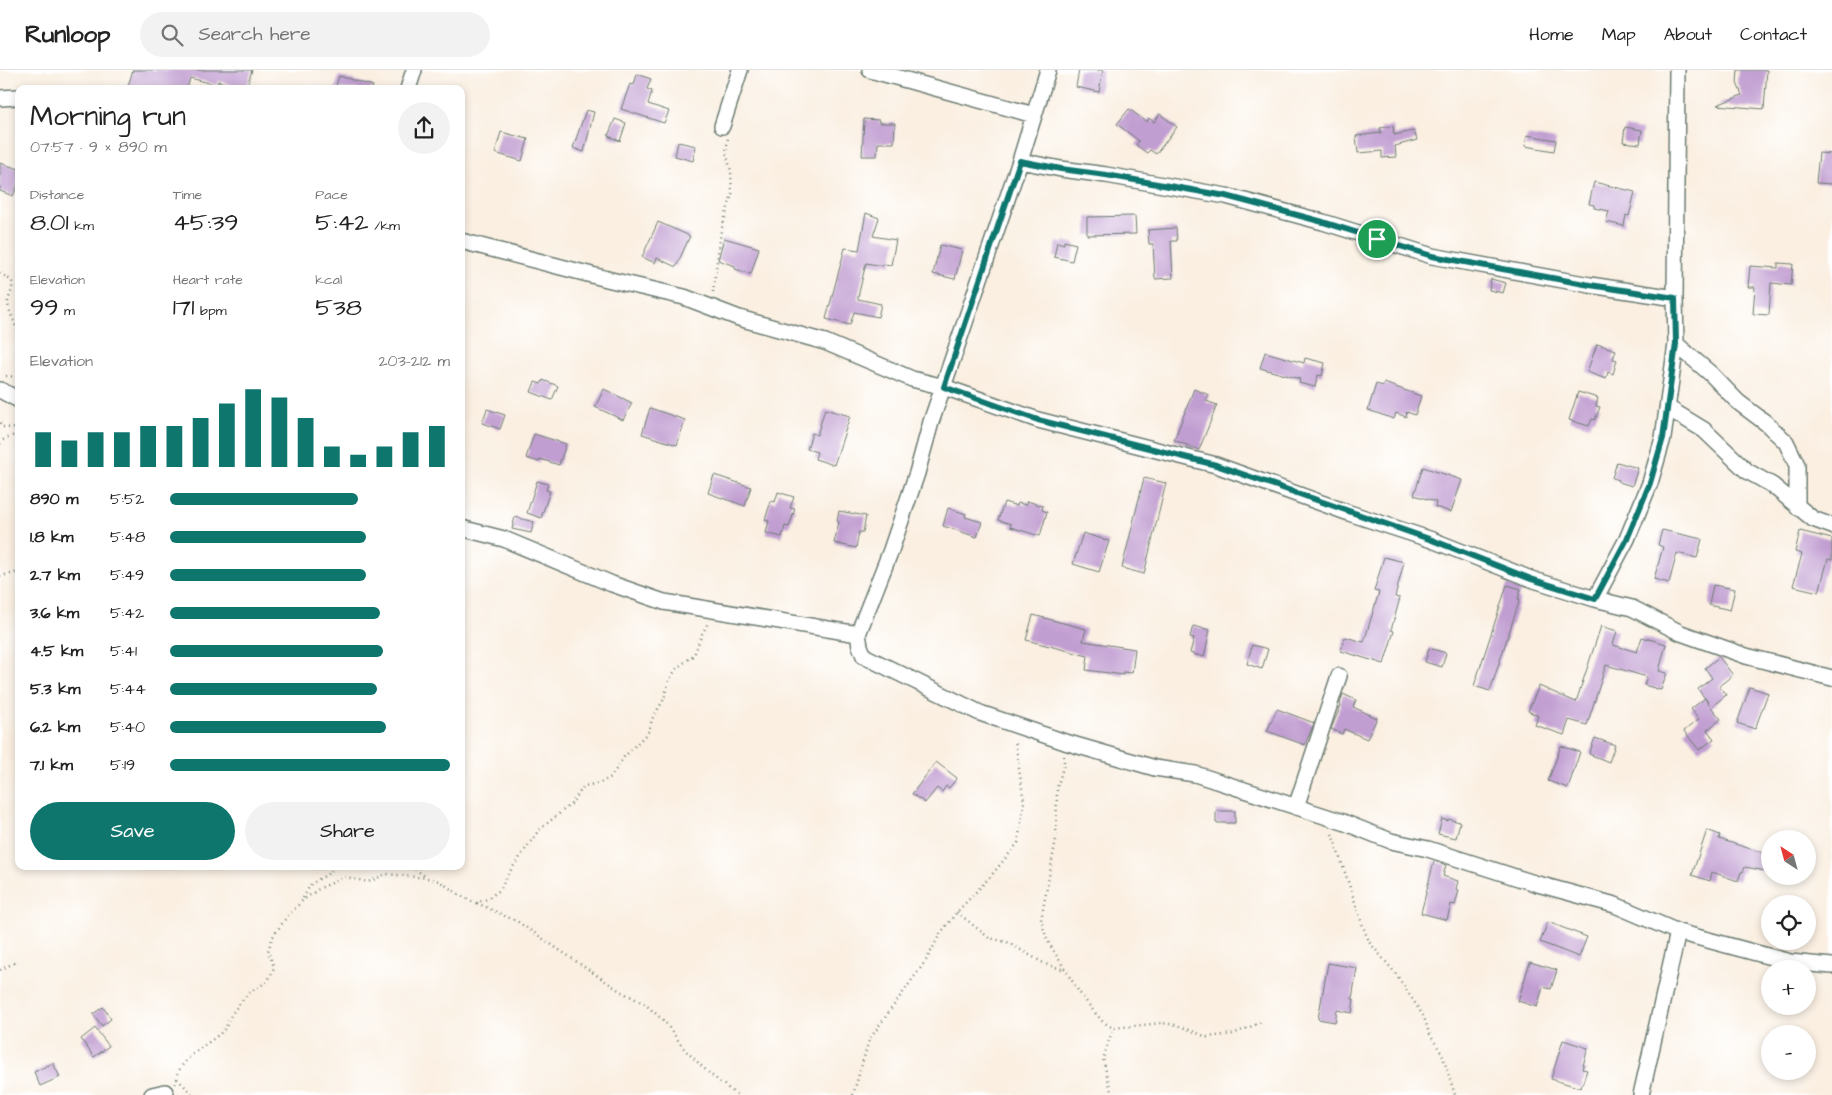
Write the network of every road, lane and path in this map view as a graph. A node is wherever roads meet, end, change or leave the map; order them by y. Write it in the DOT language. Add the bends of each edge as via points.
graph roads {
  1 [pos="414,70"];
  2 [pos="740,70"];
  3 [pos="870,70"];
  4 [pos="1048,70"];
  5 [pos="1677,70"];
  6 [pos="409,85"];
  7 [pos="15,97"];
  8 [pos="0,98"];
  9 [pos="1034,115"];
  10 [pos="722,126"];
  11 [pos="1020,161"];
  12 [pos="465,242"];
  13 [pos="0,273"];
  14 [pos="1675,298"];
  15 [pos="711,306"];
  16 [pos="15,322"];
  17 [pos="1676,344"];
  18 [pos="15,378"];
  19 [pos="1,383"];
  20 [pos="944,387"];
  21 [pos="15,396"];
  22 [pos="1668,408"];
  23 [pos="0,423"];
  24 [pos="15,430"];
  25 [pos="15,433"];
  26 [pos="0,444"];
  27 [pos="1797,506"];
  28 [pos="1832,526"];
  29 [pos="465,529"];
  30 [pos="15,573"];
  31 [pos="0,576"];
  32 [pos="1595,599"];
  33 [pos="716,611"];
  34 [pos="858,634"];
  35 [pos="1339,676"];
  36 [pos="1832,678"];
  37 [pos="1012,724"];
  38 [pos="1065,742"];
  39 [pos="1296,807"];
  40 [pos="1323,815"];
  41 [pos="332,870"];
  42 [pos="416,870"];
  43 [pos="427,878"];
  44 [pos="302,900"];
  45 [pos="476,903"];
  46 [pos="956,912"];
  47 [pos="1678,932"];
  48 [pos="16,962"];
  49 [pos="1832,966"];
  50 [pos="0,970"];
  51 [pos="1067,970"];
  52 [pos="1262,1022"];
  53 [pos="1113,1028"];
  54 [pos="176,1078"];
  55 [pos="158,1094"];
  56 [pos="194,1095"];
  57 [pos="737,1095"];
  58 [pos="853,1095"];
  59 [pos="1112,1095"];
  60 [pos="1456,1095"];
  61 [pos="1640,1095"];
  1 -- 6 [label="street"];
  2 -- 10 [label="street"];
  3 -- 9 [label="street"];
  4 -- 9 [label="street"];
  5 -- 14 [label="street"];
  7 -- 8 [label="street"];
  9 -- 11 [label="street"];
  10 -- 15 [label="path" via="728,139 726,153 732,194 721,232"];
  11 -- 14 [label="street" via="1226,196 1432,256"];
  11 -- 20 [label="street"];
  12 -- 15 [label="street"];
  13 -- 16 [label="path" via="12,281 8,306"];
  14 -- 17 [label="street"];
  15 -- 20 [label="street" via="739,318 825,342 912,378"];
  17 -- 22 [label="street"];
  17 -- 27 [label="street" via="1786,442 1797,466"];
  18 -- 19 [label="path"];
  19 -- 21 [label="street"];
  20 -- 32 [label="street" via="1038,420 1216,465"];
  20 -- 34 [label="street" via="891,550"];
  22 -- 27 [label="street" via="1704,430 1747,471 1772,485"];
  22 -- 32 [label="street" via="1650,483 1627,539"];
  23 -- 24 [label="path"];
  25 -- 26 [label="path"];
  27 -- 28 [label="street" via="1813,519"];
  29 -- 33 [label="street" via="504,539 664,602"];
  30 -- 31 [label="path"];
  32 -- 36 [label="street" via="1632,608 1681,633 1746,656"];
  33 -- 34 [label="street"];
  33 -- 45 [label="path" via="694,654 669,680 664,700 652,719 649,731 611,777 584,786 571,804 539,830 500,890"];
  34 -- 37 [label="street" via="864,656 980,713"];
  35 -- 39 [label="street"];
  37 -- 38 [label="street"];
  37 -- 46 [label="path" via="1024,802 1018,843"];
  38 -- 39 [label="street" via="1155,768 1195,774"];
  38 -- 51 [label="path" via="1064,764 1057,788 1056,839 1041,920 1047,940"];
  39 -- 40 [label="street"];
  40 -- 47 [label="street" via="1391,841 1615,905"];
  40 -- 60 [label="path" via="1336,842 1370,943 1396,974 1424,1017"];
  41 -- 44 [label="path" via="311,884"];
  42 -- 43 [label="path"];
  43 -- 44 [label="path" via="388,874 368,882 346,877"];
  43 -- 45 [label="path" via="439,881"];
  44 -- 54 [label="path" via="272,938 268,951 274,967 270,980 254,988 244,998 223,1030 198,1049"];
  45 -- 57 [label="path" via="518,922 620,991 645,1004 665,1022 691,1056"];
  46 -- 51 [label="path" via="989,938 1007,942 1046,964"];
  46 -- 58 [label="path" via="869,1040"];
  47 -- 49 [label="street" via="1790,962"];
  47 -- 61 [label="street"];
  48 -- 50 [label="path"];
  51 -- 53 [label="path" via="1096,1014"];
  52 -- 53 [label="path" via="1233,1034 1207,1037 1177,1025 1162,1023"];
  53 -- 59 [label="path" via="1103,1059"];
  54 -- 55 [label="path" via="174,1086"];
  54 -- 56 [label="path"];
}
